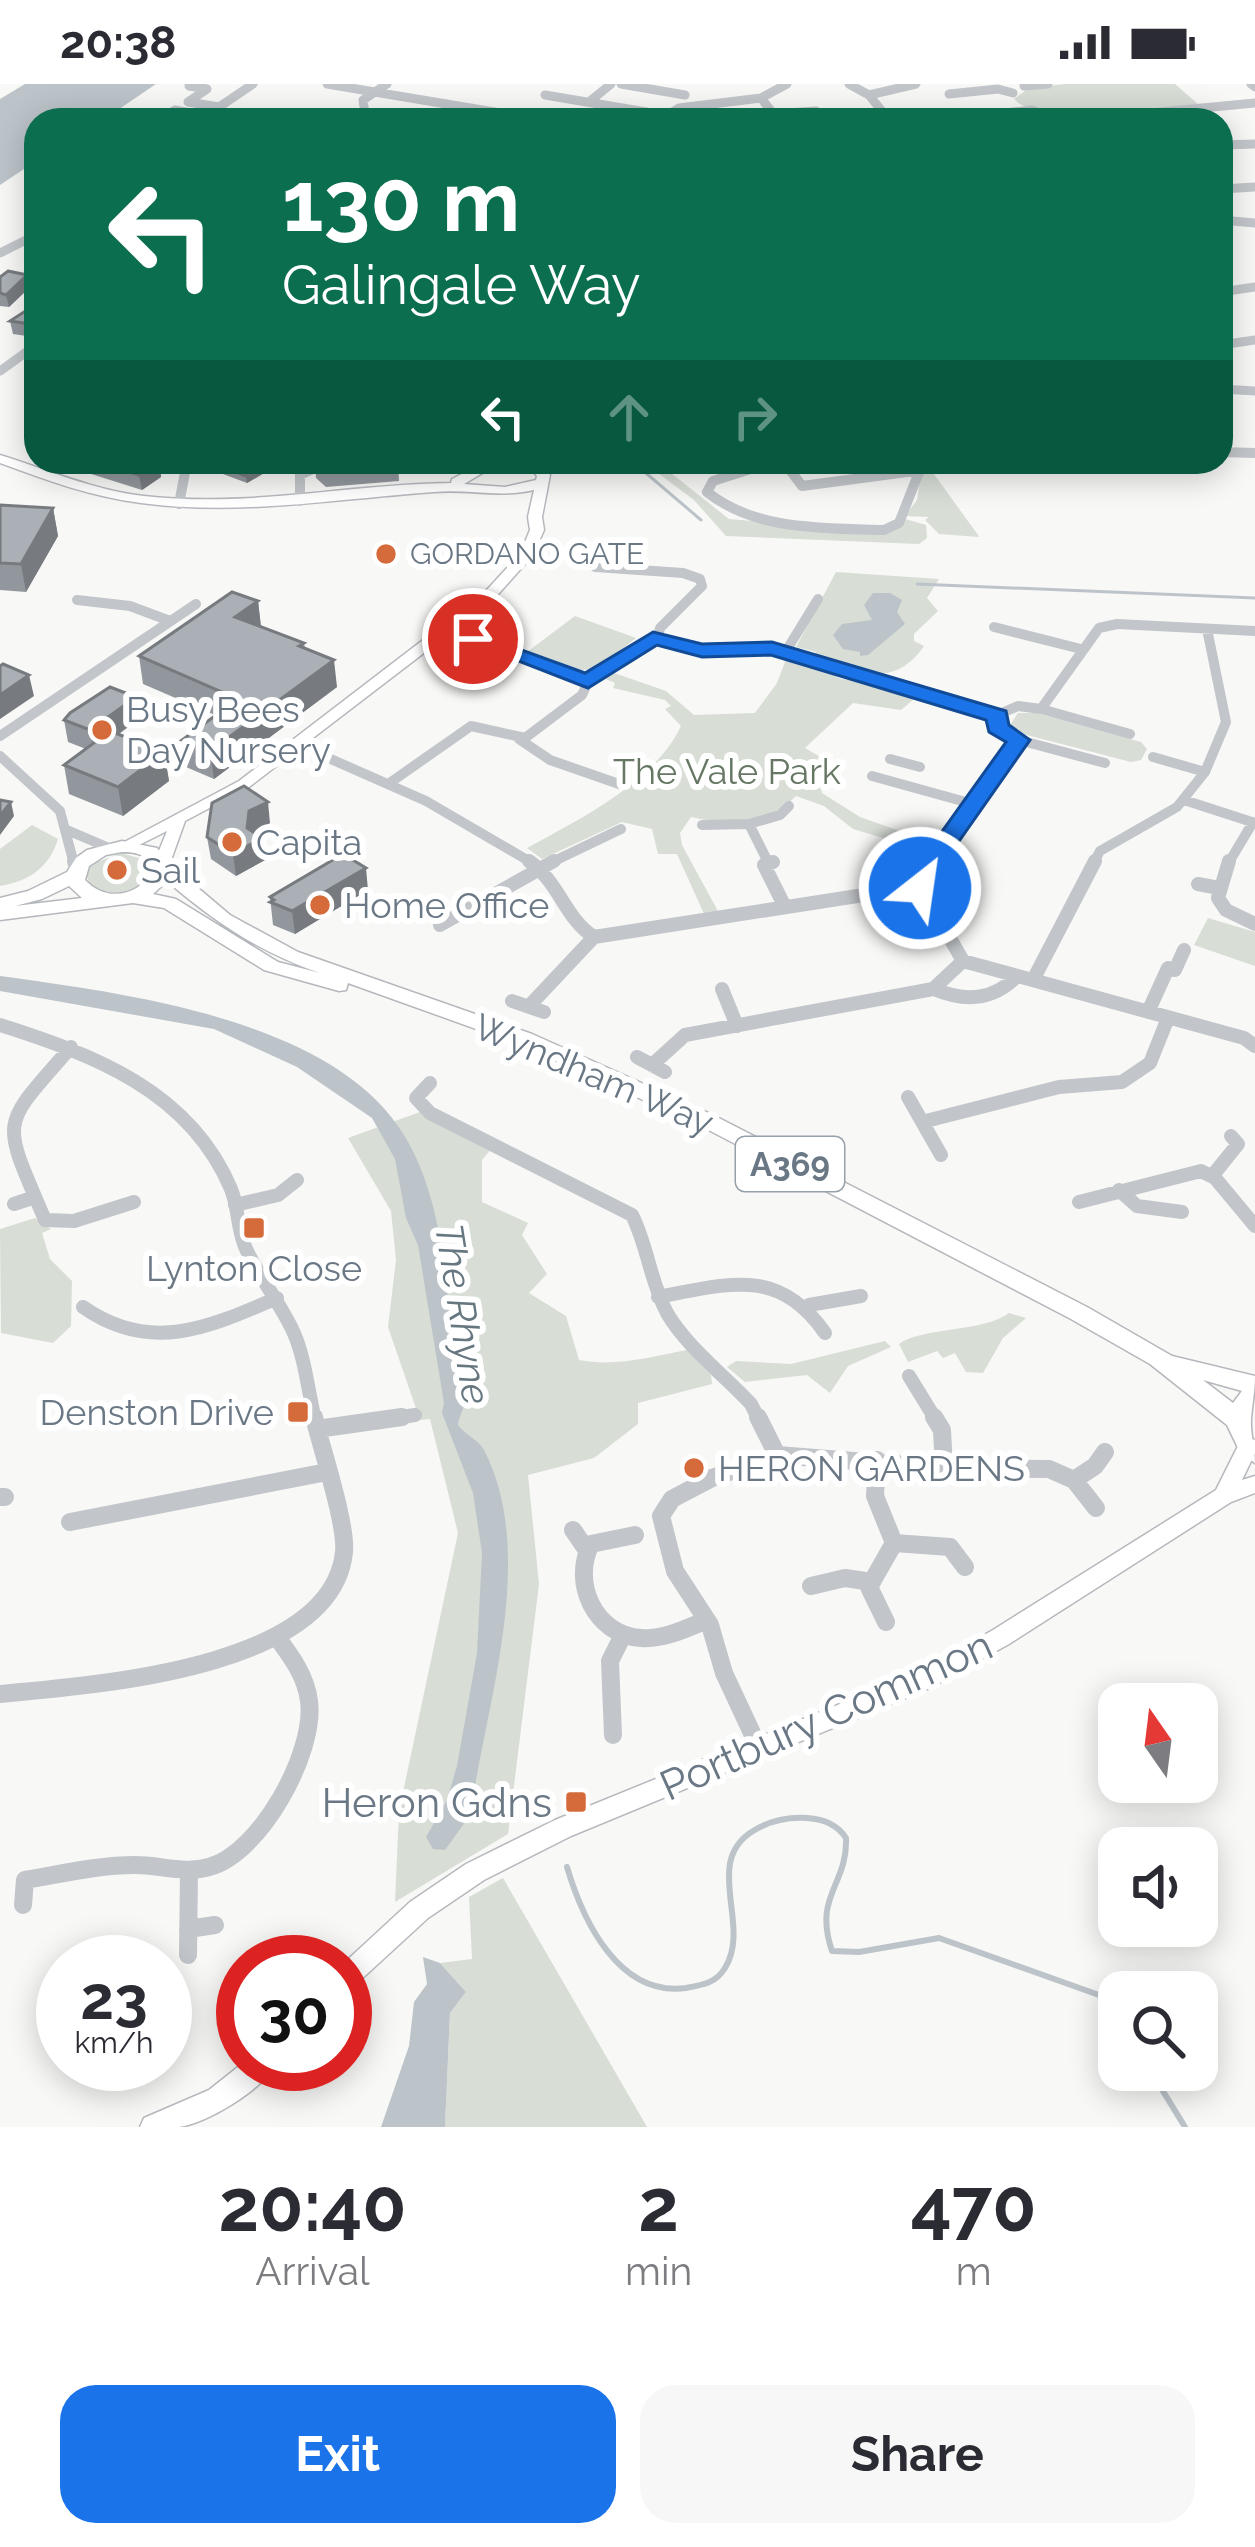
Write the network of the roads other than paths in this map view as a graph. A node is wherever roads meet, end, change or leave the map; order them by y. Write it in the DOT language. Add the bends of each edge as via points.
graph roads {
  1 [pos="222,84"];
  2 [pos="253,84"];
  3 [pos="327,84"];
  4 [pos="386,84"];
  5 [pos="611,84"];
  6 [pos="623,84"];
  7 [pos="697,84"];
  8 [pos="787,84"];
  9 [pos="848,84"];
  10 [pos="916,84"];
  11 [pos="1048,84"];
  12 [pos="190,85"];
  13 [pos="1023,85"];
  14 [pos="208,89"];
  15 [pos="545,89"];
  16 [pos="179,92"];
  17 [pos="373,92"];
  18 [pos="1013,93"];
  19 [pos="950,94"];
  20 [pos="1190,94"];
  21 [pos="685,95"];
  22 [pos="869,95"];
  23 [pos="761,98"];
  24 [pos="589,102"];
  25 [pos="1255,103"];
  26 [pos="603,105"];
  27 [pos="691,106"];
  28 [pos="219,107"];
  29 [pos="363,108"];
  30 [pos="463,108"];
  31 [pos="616,108"];
  32 [pos="686,108"];
  33 [pos="769,108"];
  34 [pos="879,108"];
  35 [pos="1015,108"];
  36 [pos="1206,108"];
  37 [pos="44,474"];
  38 [pos="185,474"];
  39 [pos="303,474"];
  40 [pos="475,474"];
  41 [pos="482,474"];
  42 [pos="531,474"];
  43 [pos="541,474"];
  44 [pos="734,474"];
  45 [pos="793,474"];
  46 [pos="874,474"];
  47 [pos="920,474"];
  48 [pos="441,487"];
  49 [pos="497,489"];
  50 [pos="300,501"];
  51 [pos="179,504"];
  52 [pos="535,518"];
  53 [pos="595,567"];
  54 [pos="818,599"];
  55 [pos="77,600"];
  56 [pos="196,604"];
  57 [pos="170,621"];
  58 [pos="994,626"];
  59 [pos="1207,628"];
  60 [pos="449,629"];
  61 [pos="1255,631"];
  62 [pos="658,638"];
  63 [pos="1082,649"];
  64 [pos="786,651"];
  65 [pos="588,682"];
  66 [pos="1041,709"];
  67 [pos="998,716"];
  68 [pos="1130,734"];
  69 [pos="0,736"];
  70 [pos="519,739"];
  71 [pos="1018,740"];
  72 [pos="299,746"];
  73 [pos="0,756"];
  74 [pos="1153,757"];
  75 [pos="890,759"];
  76 [pos="906,763"];
  77 [pos="1105,763"];
  78 [pos="920,767"];
  79 [pos="1205,772"];
  80 [pos="872,776"];
  81 [pos="892,781"];
  82 [pos="391,782"];
  83 [pos="619,784"];
  84 [pos="1184,800"];
  85 [pos="973,804"];
  86 [pos="785,815"];
  87 [pos="178,821"];
  88 [pos="1254,822"];
  89 [pos="749,824"];
  90 [pos="702,825"];
  91 [pos="621,829"];
  92 [pos="67,830"];
  93 [pos="117,847"];
  94 [pos="163,866"];
  95 [pos="539,868"];
  96 [pos="75,873"];
  97 [pos="1198,884"];
  98 [pos="915,886"];
  99 [pos="1219,889"];
  100 [pos="134,897"];
  101 [pos="110,900"];
  102 [pos="0,904"];
  103 [pos="785,907"];
  104 [pos="0,914"];
  105 [pos="1255,924"];
  106 [pos="440,925"];
  107 [pos="594,937"];
  108 [pos="1184,950"];
  109 [pos="963,961"];
  110 [pos="1025,978"];
  111 [pos="722,989"];
  112 [pos="934,989"];
  113 [pos="408,999"];
  114 [pos="512,1000"];
  115 [pos="531,1004"];
  116 [pos="544,1012"];
  117 [pos="1148,1012"];
  118 [pos="1168,1018"];
  119 [pos="0,1025"];
  120 [pos="737,1026"];
  121 [pos="1253,1038"];
  122 [pos="71,1047"];
  123 [pos="637,1057"];
  124 [pos="430,1083"];
  125 [pos="908,1097"];
  126 [pos="922,1122"];
  127 [pos="1231,1136"];
  128 [pos="941,1155"];
  129 [pos="1213,1175"];
  130 [pos="293,1189"];
  131 [pos="1119,1190"];
  132 [pos="32,1198"];
  133 [pos="134,1202"];
  134 [pos="1079,1202"];
  135 [pos="14,1204"];
  136 [pos="235,1205"];
  137 [pos="1182,1212"];
  138 [pos="1255,1226"];
  139 [pos="861,1296"];
  140 [pos="658,1297"];
  141 [pos="277,1298"];
  142 [pos="809,1306"];
  143 [pos="83,1307"];
  144 [pos="825,1333"];
  145 [pos="1158,1358"];
  146 [pos="909,1376"];
  147 [pos="1255,1389"];
  148 [pos="416,1414"];
  149 [pos="1238,1420"];
  150 [pos="316,1430"];
  151 [pos="1251,1450"];
  152 [pos="1105,1452"];
  153 [pos="777,1455"];
  154 [pos="877,1460"];
  155 [pos="944,1468"];
  156 [pos="327,1472"];
  157 [pos="1074,1480"];
  158 [pos="1255,1484"];
  159 [pos="1225,1496"];
  160 [pos="1096,1508"];
  161 [pos="79,1525"];
  162 [pos="573,1530"];
  163 [pos="635,1535"];
  164 [pos="894,1543"];
  165 [pos="586,1549"];
  166 [pos="965,1567"];
  167 [pos="872,1582"];
  168 [pos="811,1586"];
  169 [pos="707,1620"];
  170 [pos="886,1622"];
  171 [pos="623,1635"];
  172 [pos="276,1636"];
  173 [pos="0,1694"];
  174 [pos="613,1735"];
  175 [pos="758,1746"];
  176 [pos="189,1871"];
  177 [pos="23,1905"];
  178 [pos="215,1925"];
  179 [pos="188,1929"];
  180 [pos="188,1935"];
  181 [pos="372,1953"];
  182 [pos="228,2091"];
  183 [pos="153,2127"];
  1 -- 14 [label="street"];
  2 -- 28 [label="street"];
  3 -- 17 [label="street"];
  4 -- 17 [label="street"];
  5 -- 24 [label="street"];
  6 -- 21 [label="street"];
  6 -- 26 [label="street"];
  7 -- 21 [label="street"];
  8 -- 23 [label="street"];
  9 -- 22 [label="street"];
  10 -- 22 [label="street"];
  11 -- 13 [label="street"];
  12 -- 14 [label="street"];
  12 -- 16 [label="street"];
  13 -- 18 [label="street"];
  14 -- 28 [label="street" via="188,102"];
  15 -- 24 [label="street"];
  17 -- 29 [label="street"];
  17 -- 30 [label="street"];
  18 -- 19 [label="street"];
  18 -- 35 [label="street" via="1006,99"];
  20 -- 36 [label="street"];
  21 -- 27 [label="street"];
  22 -- 34 [label="street"];
  23 -- 27 [label="street"];
  23 -- 33 [label="street"];
  24 -- 26 [label="street"];
  25 -- 36 [label="street"];
  26 -- 31 [label="street"];
  27 -- 32 [label="street"];
  37 -- 51 [label="street"];
  38 -- 51 [label="street"];
  39 -- 50 [label="street"];
  40 -- 48 [label="street"];
  41 -- 49 [label="street"];
  42 -- 49 [label="street"];
  43 -- 52 [label="street"];
  44 -- 47 [label="street" via="712,481 707,492 724,507 787,526 884,530 899,523"];
  45 -- 46 [label="street" via="802,486"];
  48 -- 49 [label="street"];
  48 -- 50 [label="street"];
  49 -- 52 [label="street"];
  50 -- 51 [label="street"];
  52 -- 60 [label="street" via="519,565"];
  53 -- 62 [label="street" via="701,580"];
  54 -- 64 [label="street"];
  55 -- 57 [label="street"];
  56 -- 57 [label="street"];
  57 -- 69 [label="street"];
  58 -- 63 [label="street"];
  59 -- 61 [label="street"];
  59 -- 63 [label="street" via="1108,625"];
  59 -- 79 [label="street" via="1226,724"];
  60 -- 65 [label="street"];
  60 -- 72 [label="street"];
  62 -- 64 [label="street" via="702,650"];
  62 -- 65 [label="street"];
  63 -- 66 [label="street"];
  64 -- 67 [label="street"];
  65 -- 70 [label="street" via="582,695"];
  66 -- 67 [label="street" via="1012,707"];
  66 -- 68 [label="street"];
  67 -- 71 [label="street" via="997,727"];
  70 -- 82 [label="street" via="471,726"];
  70 -- 83 [label="street" via="536,758"];
  71 -- 77 [label="street"];
  71 -- 85 [label="street"];
  72 -- 82 [label="street"];
  72 -- 87 [label="street"];
  73 -- 92 [label="street" via="60,812"];
  74 -- 79 [label="street"];
  75 -- 76 [label="street"];
  76 -- 78 [label="street"];
  76 -- 81 [label="street"];
  79 -- 84 [label="street"];
  80 -- 81 [label="street"];
  81 -- 85 [label="street"];
  82 -- 95 [label="street"];
  84 -- 88 [label="street"];
  84 -- 110 [label="street" via="1100,851"];
  85 -- 98 [label="street"];
  86 -- 89 [label="street"];
  87 -- 93 [label="street"];
  87 -- 94 [label="street"];
  88 -- 99 [label="street"];
  89 -- 90 [label="street"];
  89 -- 103 [label="street"];
  91 -- 95 [label="street"];
  92 -- 93 [label="street"];
  92 -- 96 [label="street"];
  93 -- 94 [label="main road, A369" via="146,849"];
  93 -- 96 [label="main road" via="89,856"];
  94 -- 100 [label="main road" via="154,886"];
  94 -- 113 [label="main road, Wyndham Way / A369" via="223,920 291,956"];
  95 -- 106 [label="street"];
  95 -- 107 [label="street"];
  96 -- 101 [label="main road" via="87,894"];
  96 -- 102 [label="main road"];
  97 -- 99 [label="street"];
  98 -- 103 [label="street"];
  98 -- 109 [label="street"];
  99 -- 105 [label="street" via="1226,910"];
  100 -- 101 [label="main road, A369"];
  100 -- 113 [label="main road, Wyndham Way / A369" via="169,903 272,966"];
  101 -- 104 [label="main road, A369"];
  103 -- 107 [label="street"];
  107 -- 115 [label="street"];
  108 -- 117 [label="street"];
  109 -- 110 [label="street"];
  109 -- 112 [label="street"];
  110 -- 112 [label="street" via="980,998"];
  110 -- 117 [label="street"];
  111 -- 120 [label="street"];
  112 -- 120 [label="street"];
  113 -- 145 [label="main road, Wyndham Way / A369" via="525,1039 706,1120"];
  114 -- 115 [label="street"];
  115 -- 116 [label="street"];
  117 -- 118 [label="street"];
  118 -- 121 [label="street"];
  118 -- 126 [label="street" via="1150,1063 1122,1082 1059,1087"];
  119 -- 122 [label="street"];
  120 -- 123 [label="street" via="682,1037 658,1069"];
  122 -- 132 [label="street" via="3,1118"];
  122 -- 136 [label="street" via="132,1076 191,1125"];
  124 -- 140 [label="street" via="416,1098 430,1113 561,1168 632,1215"];
  125 -- 126 [label="street"];
  126 -- 128 [label="street"];
  127 -- 129 [label="street" via="1238,1144"];
  129 -- 131 [label="street" via="1187,1171"];
  129 -- 138 [label="street"];
  130 -- 136 [label="street"];
  131 -- 134 [label="street"];
  131 -- 137 [label="street" via="1136,1206"];
  132 -- 133 [label="street" via="45,1220 58,1223"];
  132 -- 135 [label="street"];
  136 -- 141 [label="street" via="244,1246"];
  139 -- 142 [label="street"];
  140 -- 142 [label="street" via="753,1282"];
  140 -- 153 [label="street" via="680,1332 751,1404"];
  141 -- 143 [label="street" via="202,1328 148,1335 106,1326"];
  141 -- 150 [label="street" via="294,1333"];
  142 -- 144 [label="street"];
  145 -- 147 [label="main road, Wyndham Way / A369"];
  145 -- 149 [label="main road, Wyndham Way / A369"];
  146 -- 155 [label="street" via="942,1430"];
  147 -- 149 [label="main road"];
  148 -- 150 [label="street"];
  149 -- 151 [label="main road"];
  150 -- 156 [label="street"];
  151 -- 159 [label="street"];
  152 -- 157 [label="street"];
  153 -- 154 [label="street"];
  153 -- 169 [label="street" via="712,1478 662,1510 675,1571"];
  154 -- 155 [label="street"];
  154 -- 164 [label="street" via="874,1491"];
  155 -- 157 [label="street" via="1041,1468"];
  156 -- 161 [label="street"];
  156 -- 172 [label="street" via="343,1528 342,1575 321,1604"];
  157 -- 160 [label="street"];
  158 -- 159 [label="street, Portbury Common"];
  159 -- 175 [label="street, Portbury Common" via="924,1680"];
  162 -- 165 [label="street"];
  163 -- 165 [label="street"];
  164 -- 166 [label="street" via="944,1545"];
  164 -- 167 [label="street"];
  165 -- 171 [label="street" via="587,1594 599,1617"];
  167 -- 168 [label="street"];
  167 -- 170 [label="street"];
  169 -- 171 [label="street" via="660,1636"];
  169 -- 175 [label="street"];
  171 -- 174 [label="street" via="610,1661"];
  172 -- 173 [label="street" via="218,1659"];
  172 -- 176 [label="street" via="303,1675 307,1750 248,1843 226,1861"];
  175 -- 181 [label="street, Portbury Common" via="475,1872"];
  176 -- 177 [label="street" via="132,1865 25,1880"];
  176 -- 179 [label="street"];
  178 -- 179 [label="street"];
  179 -- 180 [label="street"];
  182 -- 183 [label="street"];
}
